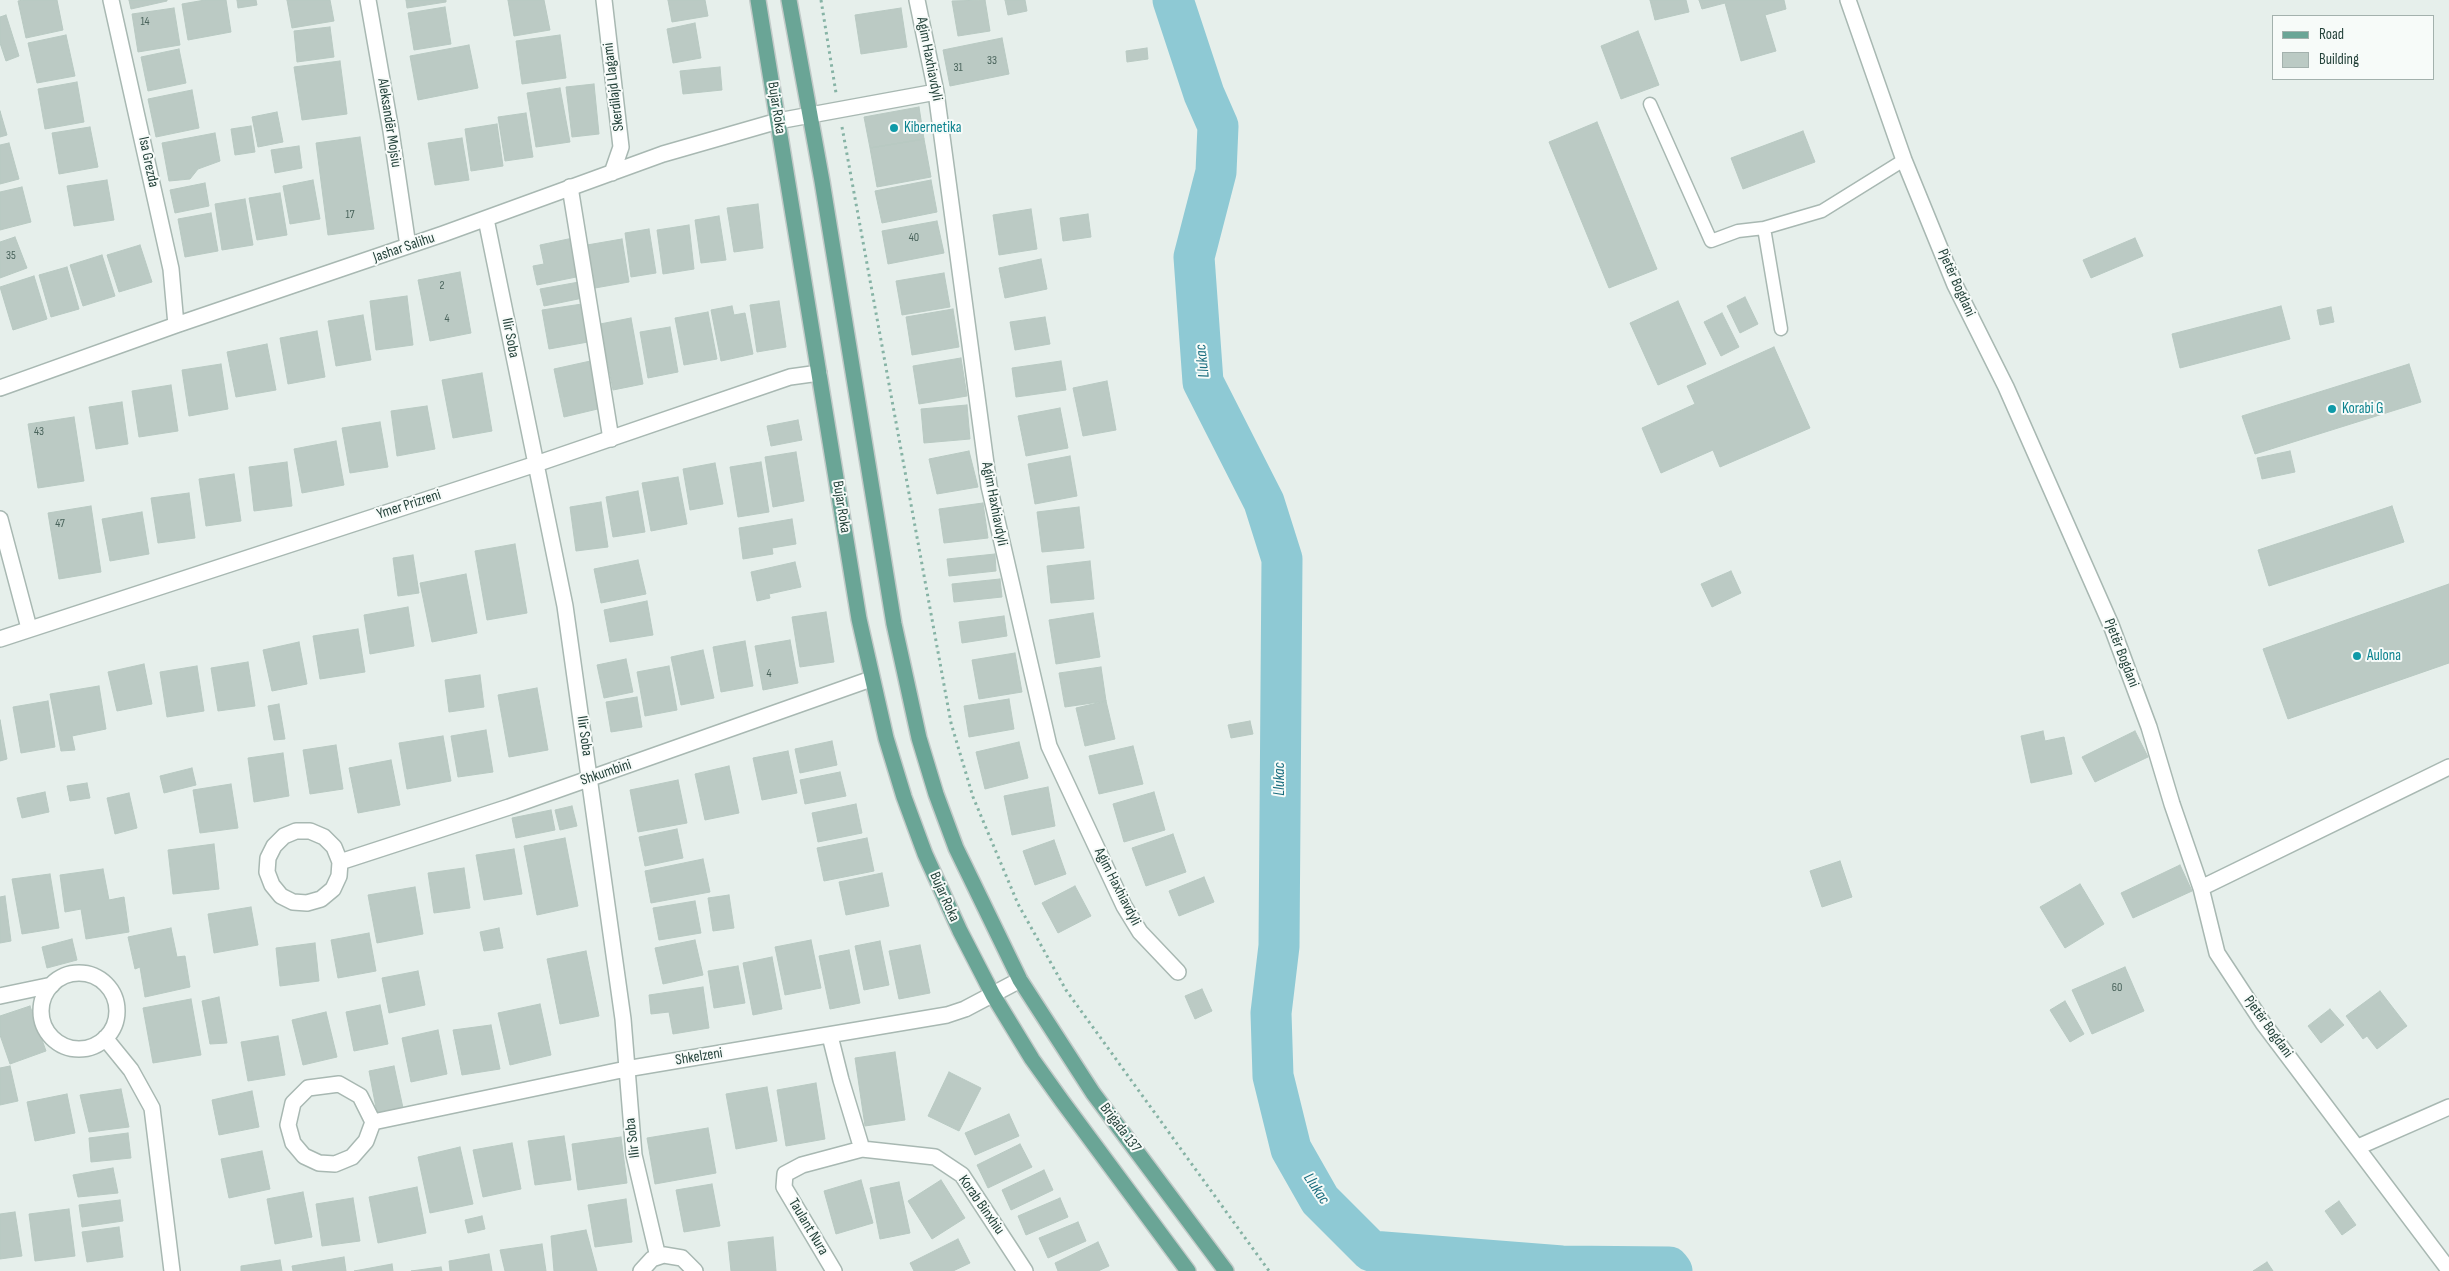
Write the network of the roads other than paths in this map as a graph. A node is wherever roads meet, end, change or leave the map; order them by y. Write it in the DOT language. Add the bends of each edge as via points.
graph roads {
  1 [pos="111,0"];
  2 [pos="368,0"];
  3 [pos="604,0"];
  4 [pos="758,0"];
  5 [pos="789,0"];
  6 [pos="917,0"];
  7 [pos="1848,0"];
  8 [pos="936,92"];
  9 [pos="1650,104"];
  10 [pos="810,115"];
  11 [pos="778,121"];
  12 [pos="1904,160"];
  13 [pos="612,173"];
  14 [pos="570,188"];
  15 [pos="486,219"];
  16 [pos="1764,228"];
  17 [pos="408,246"];
  18 [pos="176,325"];
  19 [pos="1781,329"];
  20 [pos="819,373"];
  21 [pos="0,388"];
  22 [pos="611,439"];
  23 [pos="536,464"];
  24 [pos="0,519"];
  25 [pos="29,628"];
  26 [pos="0,639"];
  27 [pos="871,679"];
  28 [pos="2449,768"];
  29 [pos="590,779"];
  30 [pos="340,862"];
  31 [pos="2201,888"];
  32 [pos="1178,972"];
  33 [pos="1020,980"];
  34 [pos="52,985"];
  35 [pos="993,995"];
  36 [pos="0,996"];
  37 [pos="830,1036"];
  38 [pos="105,1038"];
  39 [pos="626,1069"];
  40 [pos="2449,1107"];
  41 [pos="373,1122"];
  42 [pos="2358,1147"];
  43 [pos="862,1149"];
  44 [pos="658,1257"];
  45 [pos="2449,1270"];
  46 [pos="172,1271"];
  47 [pos="641,1271"];
  48 [pos="695,1271"];
  49 [pos="834,1271"];
  50 [pos="1025,1271"];
  51 [pos="1188,1271"];
  52 [pos="1226,1271"];
  1 -- 18 [label="street, Isa Grezda" via="171,270"];
  2 -- 17 [label="street, Aleksandër Mojsiu"];
  3 -- 13 [label="street, Skerdilajd Llagami" via="621,147"];
  4 -- 11 [label="main road, Bujar Roka"];
  5 -- 10 [label="main road, Bujar Roka"];
  6 -- 8 [label="street, Agim Haxhiavdyli"];
  7 -- 12 [label="street, Pjetër Bogdani"];
  8 -- 10 [label="street"];
  8 -- 32 [label="street, Agim Haxhiavdyli" via="988,486 1049,746 1124,906 1140,932"];
  9 -- 16 [label="lane" via="1712,241 1738,231"];
  10 -- 11 [label="street, Jashar Salihu"];
  10 -- 33 [label="main road, Bujar Roka" via="905,682 922,747 956,848"];
  11 -- 13 [label="street, Jashar Salihu" via="663,154"];
  11 -- 20 [label="main road, Bujar Roka"];
  12 -- 16 [label="lane" via="1822,211"];
  12 -- 31 [label="street, Pjetër Bogdani" via="1955,285 2006,387 2111,625 2149,727"];
  13 -- 14 [label="street, Jashar Salihu"];
  14 -- 15 [label="street, Jashar Salihu"];
  14 -- 22 [label="street"];
  15 -- 17 [label="street, Jashar Salihu"];
  15 -- 23 [label="street, Ilir Soba"];
  16 -- 19 [label="lane"];
  17 -- 18 [label="street, Jashar Salihu"];
  18 -- 21 [label="street, Jashar Salihu"];
  20 -- 22 [label="street, Ymer Prizreni" via="790,377"];
  20 -- 27 [label="main road, Bujar Roka"];
  22 -- 23 [label="street, Ymer Prizreni"];
  23 -- 25 [label="street, Ymer Prizreni"];
  23 -- 29 [label="street, Ilir Soba" via="565,606"];
  24 -- 25 [label="street"];
  25 -- 26 [label="street, Ymer Prizreni"];
  27 -- 29 [label="street, Shkumbini"];
  27 -- 35 [label="main road, Bujar Roka" via="904,797 925,854"];
  28 -- 31 [label="street"];
  29 -- 30 [label="street, Shkumbini"];
  29 -- 39 [label="street, Ilir Soba" via="623,1018"];
  30 -- 30 [label="street" via="334,847 324,837 310,831 296,832 284,836 274,846 268,858 267,872 281,896 293,902 307,903 322,899 333,889 339,876"];
  31 -- 42 [label="street, Pjetër Bogdani" via="2217,953 2263,1023"];
  33 -- 35 [label="street, Shkelzeni"];
  33 -- 52 [label="main road, Brigada 137" via="1093,1093"];
  34 -- 36 [label="street"];
  34 -- 38 [label="street" via="41,1010 44,1027 54,1040 69,1048 86,1049"];
  34 -- 38 [label="street" via="64,976 78,974 92,976 104,983 113,993 117,1005 117,1018"];
  35 -- 37 [label="street, Shkelzeni" via="947,1015"];
  35 -- 51 [label="main road, Brigada 137" via="1057,1094"];
  37 -- 39 [label="street, Shkelzeni"];
  37 -- 43 [label="street"];
  38 -- 46 [label="street" via="131,1070 152,1108"];
  39 -- 41 [label="street, Shkelzeni"];
  39 -- 44 [label="street, Ilir Soba" via="634,1155"];
  40 -- 42 [label="street"];
  41 -- 41 [label="street" via="366,1141 352,1157 335,1164 319,1164 304,1156 292,1143 288,1124 293,1103 308,1088 339,1084 360,1096"];
  42 -- 45 [label="street, Pjetër Bogdani"];
  43 -- 49 [label="street, Taulant Nura" via="802,1165 786,1174 784,1187"];
  43 -- 50 [label="street, Korab Binxhiu" via="935,1157 962,1174"];
  44 -- 47 [label="street"];
  44 -- 48 [label="street" via="676,1256"];
}
